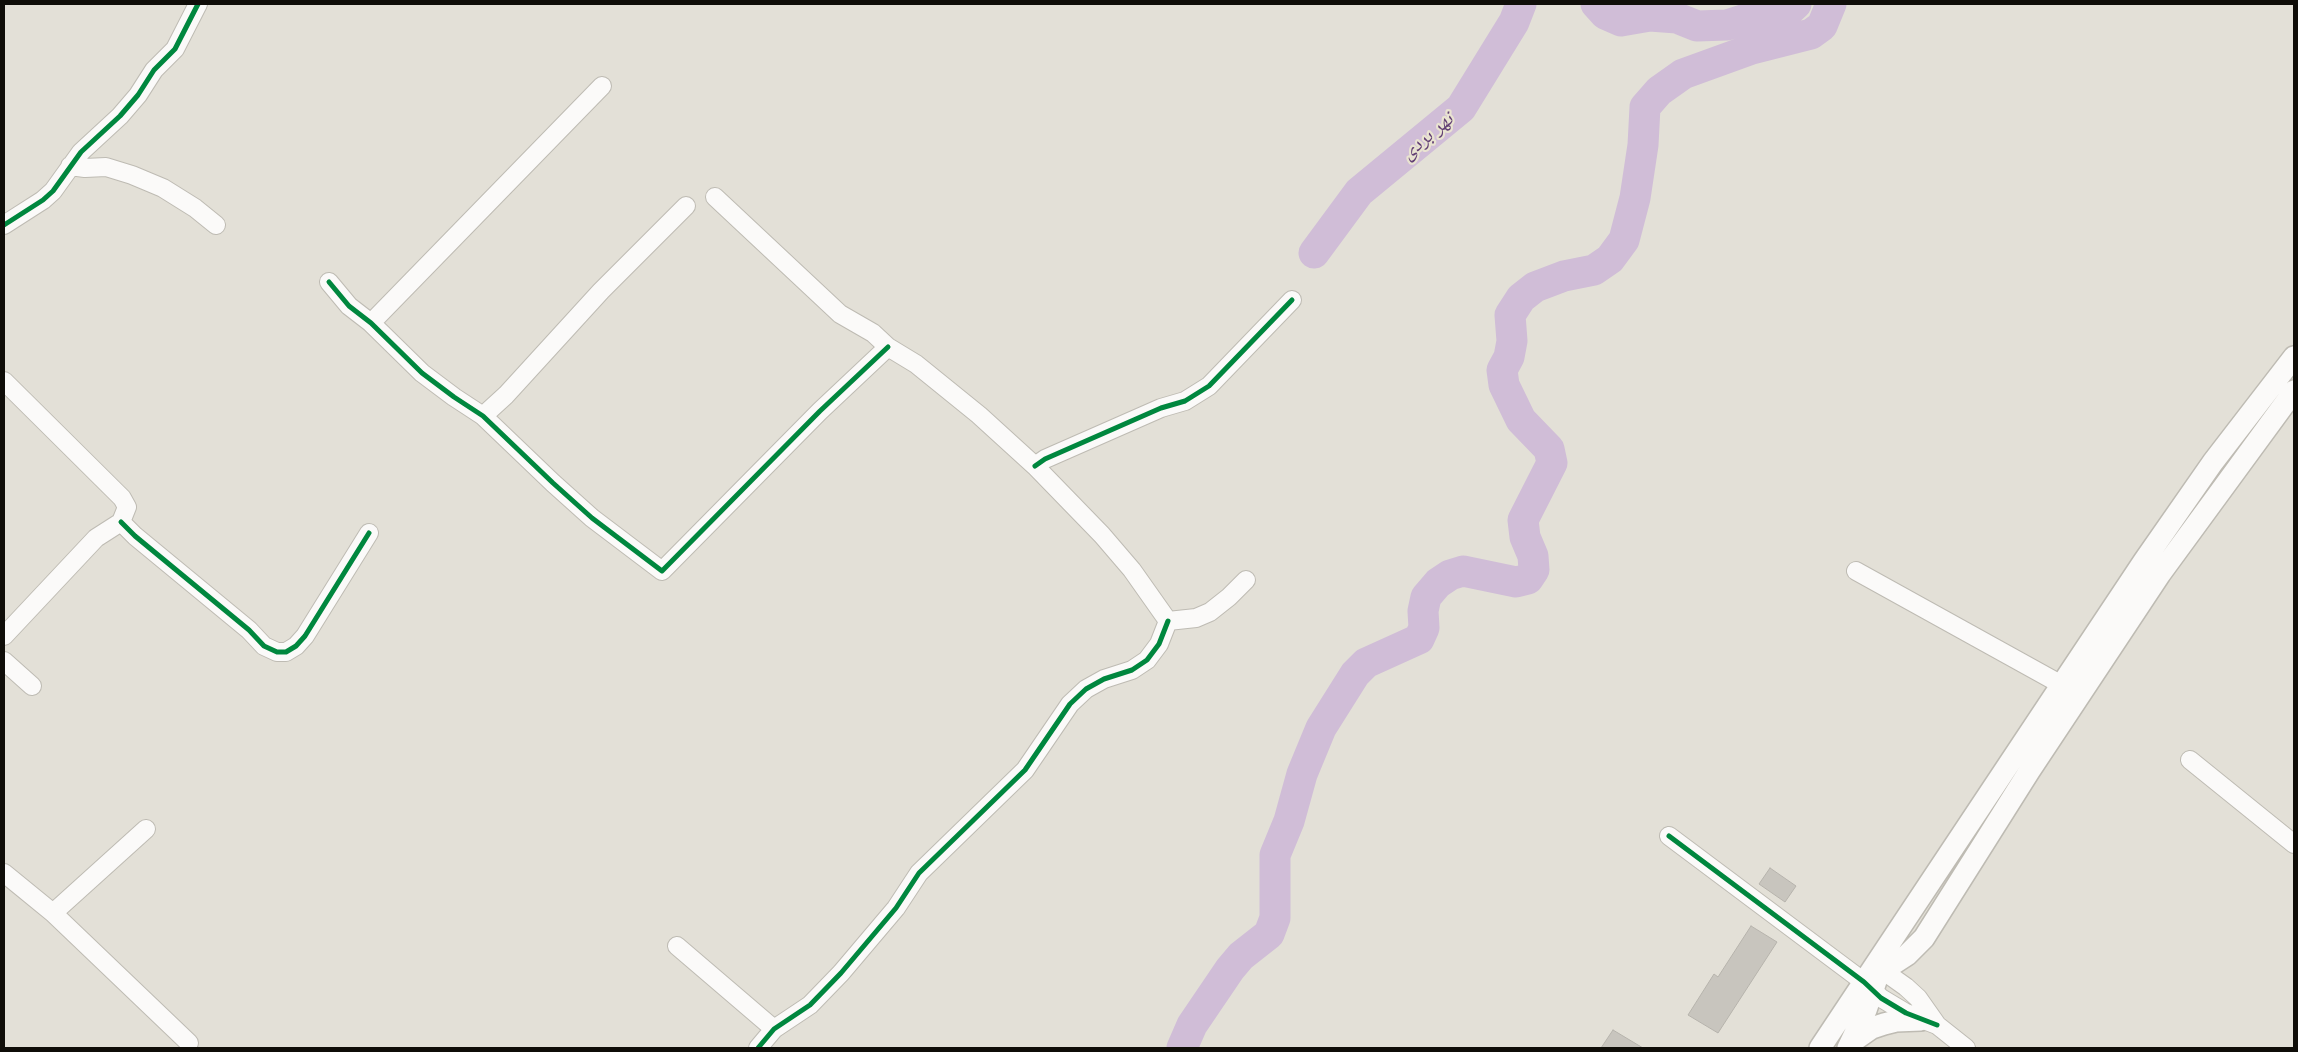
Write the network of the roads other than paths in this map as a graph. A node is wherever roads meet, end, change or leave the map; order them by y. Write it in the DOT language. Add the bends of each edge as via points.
graph roads {
  1 [pos="192,6"];
  2 [pos="602,86"];
  3 [pos="70,166"];
  4 [pos="715,197"];
  5 [pos="686,206"];
  6 [pos="4,225"];
  7 [pos="216,225"];
  8 [pos="329,282"];
  9 [pos="1292,300"];
  10 [pos="371,323"];
  11 [pos="888,347"];
  12 [pos="2294,357"];
  13 [pos="4,381"];
  14 [pos="2294,392"];
  15 [pos="483,416"];
  16 [pos="1035,466"];
  17 [pos="120,522"];
  18 [pos="369,533"];
  19 [pos="1856,570"];
  20 [pos="1246,580"];
  21 [pos="2134,594"];
  22 [pos="1168,621"];
  23 [pos="4,636"];
  24 [pos="4,660"];
  25 [pos="2062,685"];
  26 [pos="32,686"];
  27 [pos="2190,760"];
  28 [pos="146,829"];
  29 [pos="1669,836"];
  30 [pos="2294,844"];
  31 [pos="4,873"];
  32 [pos="1927,888"];
  33 [pos="1947,901"];
  34 [pos="53,914"];
  35 [pos="678,946"];
  36 [pos="1874,977"];
  37 [pos="1929,1022"];
  38 [pos="774,1029"];
  39 [pos="189,1043"];
  40 [pos="1850,1045"];
  41 [pos="758,1048"];
  42 [pos="1820,1048"];
  43 [pos="1966,1048"];
  1 -- 3 [label="street" via="175,50 154,70 120,116"];
  2 -- 10 [label="street"];
  3 -- 6 [label="street" via="48,196"];
  3 -- 7 [label="street" via="106,167 132,175 163,188"];
  4 -- 11 [label="street" via="832,308 873,333"];
  5 -- 15 [label="street"];
  8 -- 10 [label="street" via="349,306"];
  9 -- 16 [label="street" via="1209,386 1186,401 1161,408"];
  10 -- 15 [label="street" via="422,373"];
  11 -- 15 [label="street" via="662,571 592,518"];
  11 -- 16 [label="street" via="916,364"];
  12 -- 21 [label="main road" via="2213,462"];
  13 -- 17 [label="street" via="122,498 127,507"];
  14 -- 21 [label="main road" via="2220,491"];
  16 -- 22 [label="street" via="1102,535"];
  17 -- 18 [label="street" via="264,646 277,652 286,652 305,636"];
  17 -- 23 [label="street" via="96,538"];
  19 -- 25 [label="street"];
  20 -- 22 [label="street" via="1210,612 1196,618"];
  21 -- 25 [label="main road"];
  21 -- 33 [label="main road" via="2030,770"];
  22 -- 38 [label="street" via="1159,644 1147,660 1132,670 1086,689 1070,704 1025,770 919,873 896,908 841,973 810,1005"];
  24 -- 26 [label="street"];
  25 -- 32 [label="main road"];
  27 -- 30 [label="street"];
  28 -- 34 [label="street"];
  29 -- 36 [label="street"];
  31 -- 34 [label="street"];
  32 -- 33 [label="main road"];
  32 -- 36 [label="main road"];
  33 -- 36 [label="main road" via="1916,947"];
  34 -- 39 [label="street"];
  35 -- 38 [label="street"];
  36 -- 37 [label="street" via="1891,1004"];
  36 -- 37 [label="street" via="1918,998"];
  36 -- 40 [label="main road" via="1866,1010"];
  36 -- 42 [label="main road"];
  37 -- 40 [label="main road" via="1884,1024 1872,1028"];
  37 -- 43 [label="street"];
  38 -- 41 [label="street"];
}
